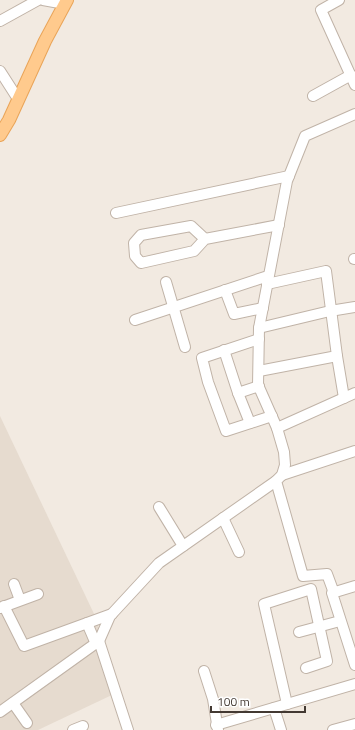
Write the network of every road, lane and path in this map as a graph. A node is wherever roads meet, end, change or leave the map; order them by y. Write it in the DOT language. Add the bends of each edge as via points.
graph roads {
  1 [pos="38,0"];
  2 [pos="44,0"];
  3 [pos="339,0"];
  4 [pos="66,2"];
  5 [pos="0,21"];
  6 [pos="0,71"];
  7 [pos="351,75"];
  8 [pos="355,85"];
  9 [pos="313,96"];
  10 [pos="18,99"];
  11 [pos="355,114"];
  12 [pos="0,135"];
  13 [pos="289,176"];
  14 [pos="116,213"];
  15 [pos="279,225"];
  16 [pos="206,239"];
  17 [pos="267,280"];
  18 [pos="166,282"];
  19 [pos="225,290"];
  20 [pos="173,307"];
  21 [pos="263,308"];
  22 [pos="355,308"];
  23 [pos="330,310"];
  24 [pos="135,320"];
  25 [pos="259,328"];
  26 [pos="259,339"];
  27 [pos="185,347"];
  28 [pos="224,350"];
  29 [pos="337,356"];
  30 [pos="259,371"];
  31 [pos="259,386"];
  32 [pos="238,393"];
  33 [pos="355,394"];
  34 [pos="344,398"];
  35 [pos="272,416"];
  36 [pos="250,423"];
  37 [pos="277,428"];
  38 [pos="355,451"];
  39 [pos="279,478"];
  40 [pos="159,507"];
  41 [pos="223,518"];
  42 [pos="183,546"];
  43 [pos="239,552"];
  44 [pos="14,584"];
  45 [pos="355,586"];
  46 [pos="334,593"];
  47 [pos="38,594"];
  48 [pos="20,600"];
  49 [pos="2,607"];
  50 [pos="112,614"];
  51 [pos="340,621"];
  52 [pos="87,623"];
  53 [pos="319,626"];
  54 [pos="299,632"];
  55 [pos="97,642"];
  56 [pos="355,665"];
  57 [pos="306,668"];
  58 [pos="204,671"];
  59 [pos="355,684"];
  60 [pos="12,703"];
  61 [pos="287,704"];
  62 [pos="274,708"];
  63 [pos="0,712"];
  64 [pos="27,723"];
  65 [pos="355,724"];
  66 [pos="217,728"];
  67 [pos="128,730"];
  68 [pos="280,730"];
  69 [pos="334,730"];
  1 -- 5 [label="street"];
  2 -- 4 [label="street"];
  3 -- 7 [label="street" via="321,10"];
  4 -- 10 [label="main road"];
  6 -- 10 [label="street"];
  7 -- 8 [label="street"];
  7 -- 9 [label="street"];
  10 -- 12 [label="main road"];
  11 -- 13 [label="street" via="305,136"];
  13 -- 14 [label="street"];
  13 -- 15 [label="street"];
  15 -- 16 [label="street"];
  15 -- 17 [label="street"];
  16 -- 16 [label="street" via="194,251 141,263 135,256 134,243 141,234 191,226"];
  17 -- 19 [label="street"];
  17 -- 21 [label="street"];
  17 -- 23 [label="street" via="326,271"];
  18 -- 20 [label="street"];
  19 -- 20 [label="street"];
  19 -- 21 [label="street" via="234,314"];
  20 -- 24 [label="street"];
  20 -- 27 [label="street"];
  21 -- 25 [label="street"];
  22 -- 23 [label="street"];
  23 -- 25 [label="street"];
  23 -- 29 [label="street"];
  25 -- 26 [label="street"];
  26 -- 28 [label="street"];
  26 -- 30 [label="street"];
  28 -- 32 [label="street"];
  28 -- 36 [label="street" via="202,358 221,417 226,431"];
  29 -- 30 [label="street"];
  29 -- 34 [label="street"];
  30 -- 31 [label="street"];
  31 -- 32 [label="street"];
  31 -- 35 [label="street"];
  32 -- 36 [label="street"];
  33 -- 34 [label="street"];
  34 -- 37 [label="street"];
  35 -- 36 [label="street"];
  35 -- 37 [label="street"];
  37 -- 39 [label="street" via="285,465"];
  38 -- 39 [label="street"];
  39 -- 41 [label="street"];
  39 -- 46 [label="street" via="303,576 327,574"];
  40 -- 42 [label="street"];
  41 -- 42 [label="street"];
  41 -- 43 [label="street"];
  42 -- 50 [label="street" via="159,562"];
  44 -- 48 [label="street"];
  45 -- 46 [label="street"];
  46 -- 51 [label="street"];
  47 -- 48 [label="street"];
  48 -- 49 [label="street"];
  49 -- 52 [label="street" via="24,646"];
  50 -- 52 [label="street"];
  50 -- 55 [label="street"];
  51 -- 53 [label="street"];
  51 -- 56 [label="street"];
  52 -- 55 [label="street"];
  53 -- 54 [label="street"];
  53 -- 57 [label="street" via="327,661"];
  53 -- 61 [label="street" via="311,589 264,604"];
  55 -- 60 [label="street"];
  55 -- 67 [label="street"];
  58 -- 66 [label="street" via="213,699"];
  59 -- 61 [label="street"];
  60 -- 63 [label="street"];
  60 -- 64 [label="street"];
  61 -- 62 [label="street"];
  62 -- 66 [label="street"];
  62 -- 68 [label="street"];
  65 -- 69 [label="street"];
}
